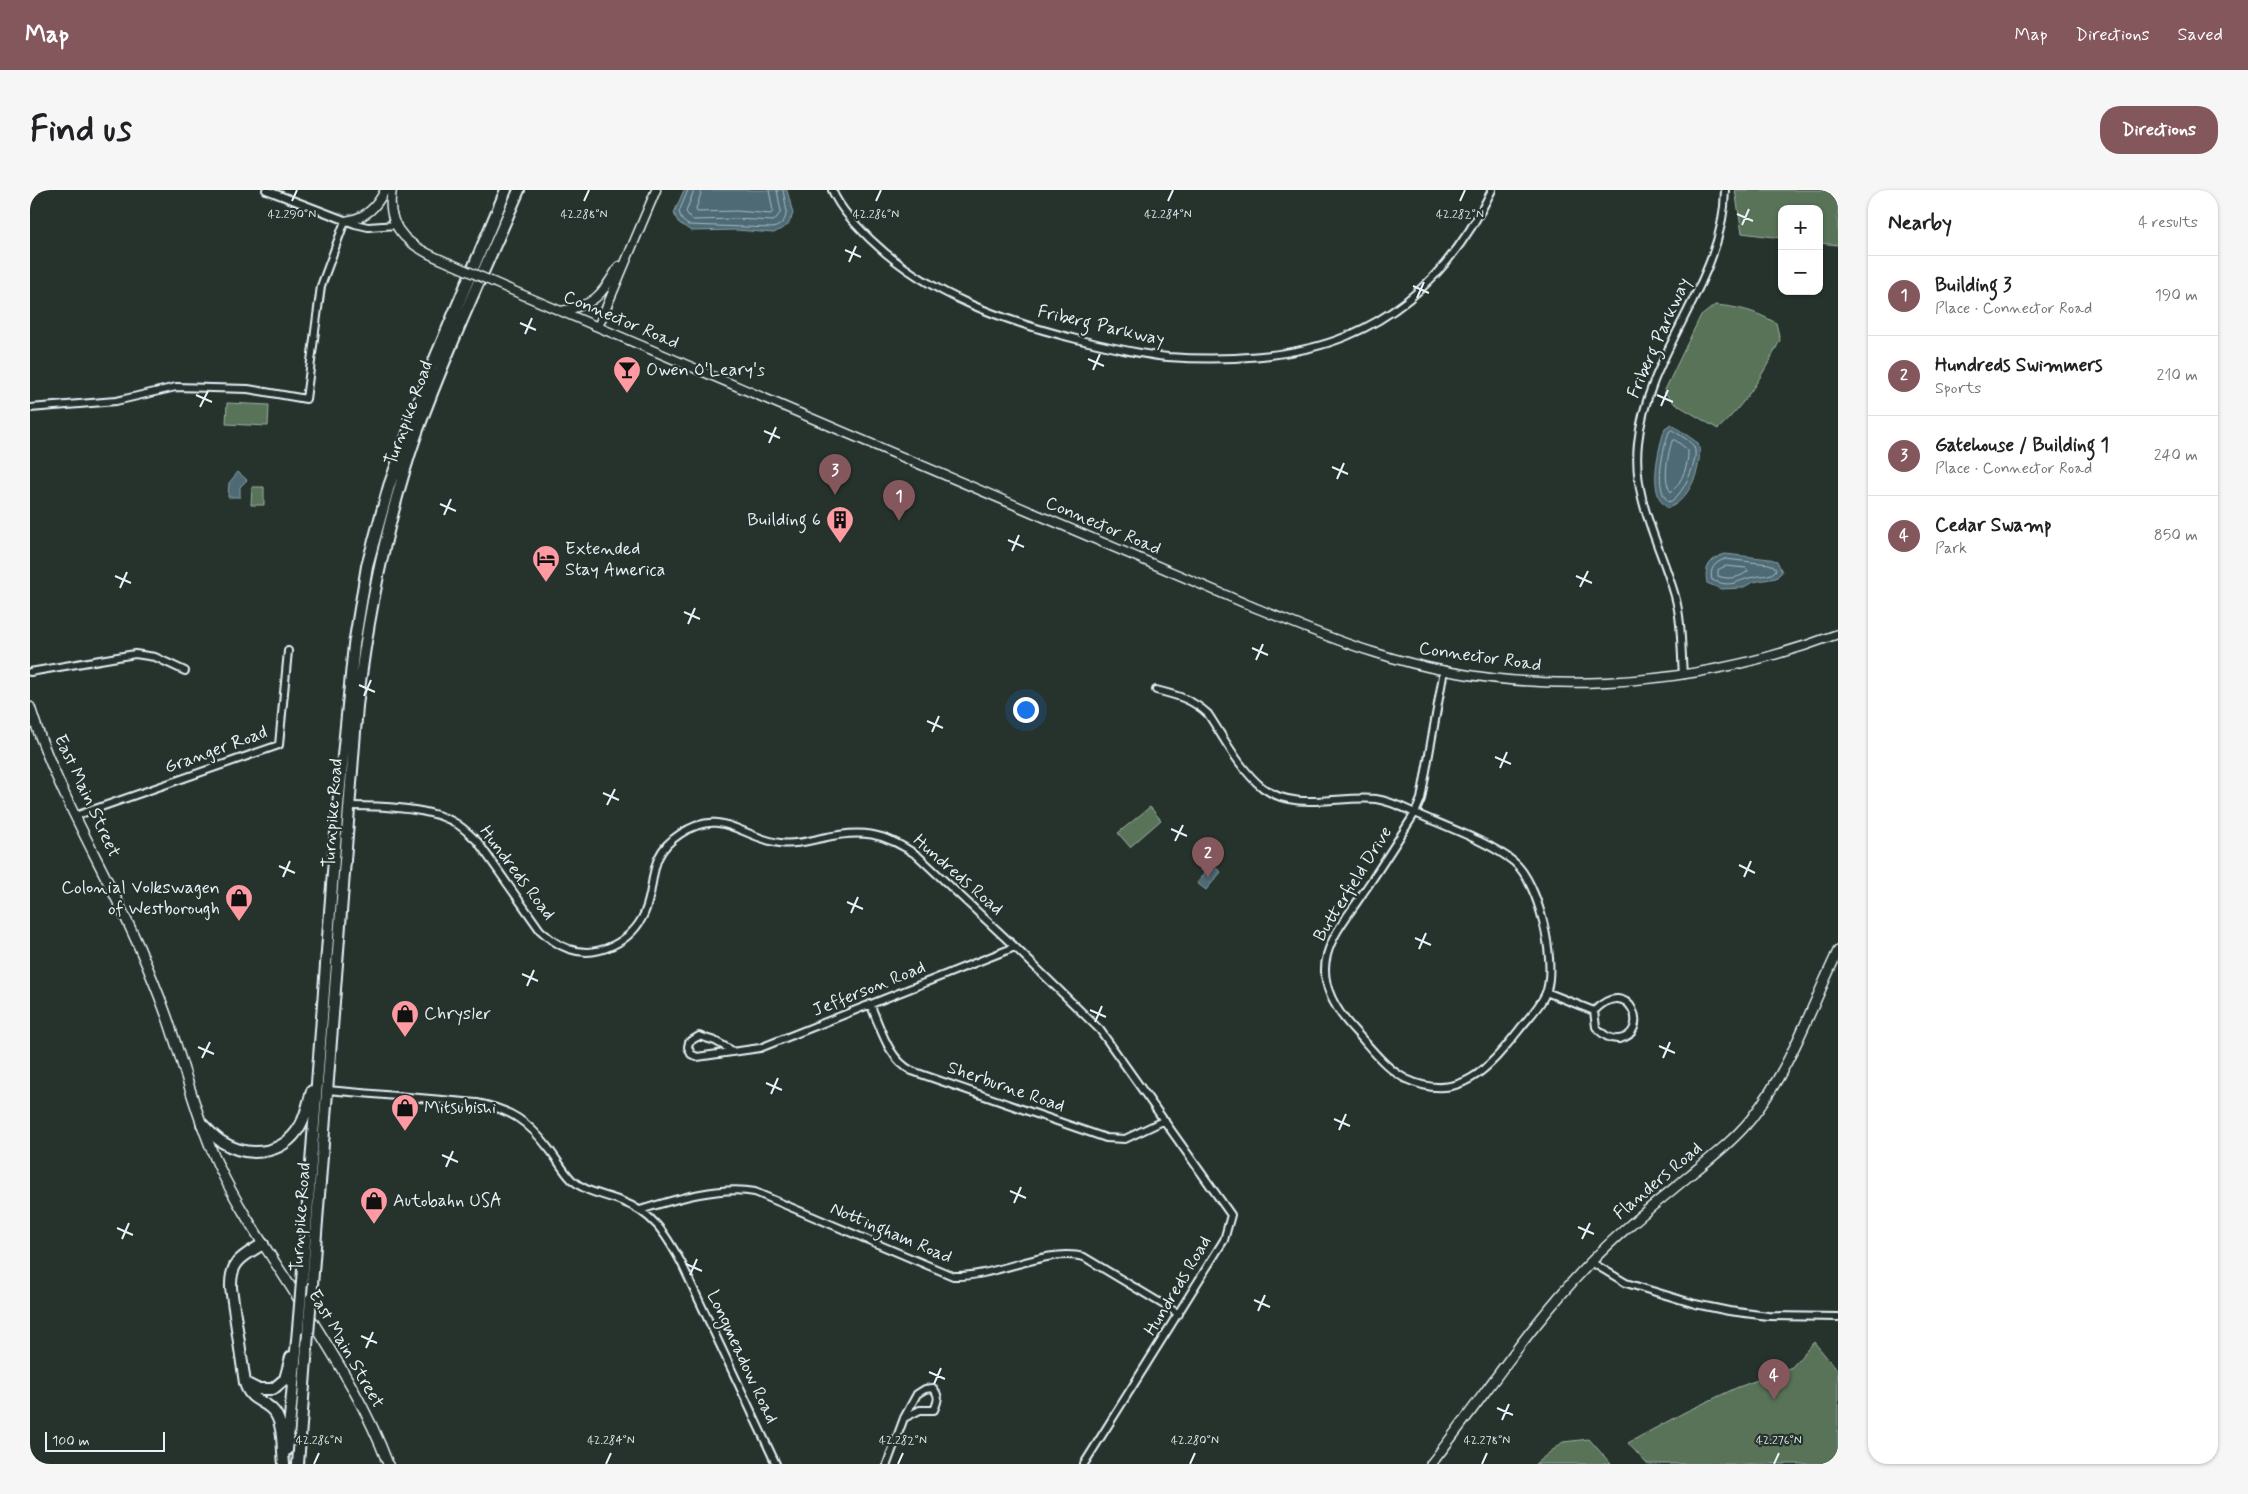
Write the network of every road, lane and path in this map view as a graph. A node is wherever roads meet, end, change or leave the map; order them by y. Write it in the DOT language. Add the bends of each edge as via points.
graph roads {
  1 [pos="266,190"];
  2 [pos="385,190"];
  3 [pos="392,190"];
  4 [pos="519,190"];
  5 [pos="526,190"];
  6 [pos="656,190"];
  7 [pos="832,190"];
  8 [pos="1492,190"];
  9 [pos="1725,190"];
  10 [pos="504,193"];
  11 [pos="345,221"];
  12 [pos="504,224"];
  13 [pos="397,225"];
  14 [pos="630,250"];
  15 [pos="561,311"];
  16 [pos="598,327"];
  17 [pos="30,408"];
  18 [pos="1838,634"];
  19 [pos="288,651"];
  20 [pos="1444,670"];
  21 [pos="185,671"];
  22 [pos="30,672"];
  23 [pos="1684,675"];
  24 [pos="1156,690"];
  25 [pos="30,707"];
  26 [pos="350,806"];
  27 [pos="1415,813"];
  28 [pos="75,816"];
  29 [pos="1015,947"];
  30 [pos="1838,951"];
  31 [pos="1546,992"];
  32 [pos="870,1004"];
  33 [pos="1594,1011"];
  34 [pos="732,1051"];
  35 [pos="318,1074"];
  36 [pos="327,1090"];
  37 [pos="1165,1120"];
  38 [pos="202,1124"];
  39 [pos="640,1210"];
  40 [pos="263,1244"];
  41 [pos="1591,1262"];
  42 [pos="1179,1314"];
  43 [pos="1838,1317"];
  44 [pos="297,1334"];
  45 [pos="245,1383"];
  46 [pos="904,1418"];
  47 [pos="285,1464"];
  48 [pos="298,1464"];
  49 [pos="388,1464"];
  50 [pos="776,1464"];
  51 [pos="887,1464"];
  52 [pos="1084,1464"];
  53 [pos="1431,1464"];
  1 -- 11 [label="street"];
  2 -- 11 [label="street" via="371,212"];
  3 -- 13 [label="street" via="391,210"];
  4 -- 12 [label="highway, Turnpike Road"];
  5 -- 12 [label="highway" via="518,207"];
  6 -- 14 [label="street"];
  7 -- 8 [label="street, Friberg Parkway" via="848,214 877,246 928,285 1033,327 1115,349 1194,358 1261,355 1316,346 1345,337 1384,318 1421,290 1452,257 1481,214"];
  9 -- 23 [label="street, Friberg Parkway" via="1725,208 1714,254 1648,396 1638,442 1640,491 1650,529 1676,598"];
  10 -- 35 [label="highway, Turnpike Road" via="431,368 389,486 368,566 352,664"];
  11 -- 13 [label="street" via="368,227"];
  11 -- 17 [label="street" via="321,286 306,398 248,389 176,386 116,401"];
  12 -- 26 [label="highway, Turnpike Road" via="416,436 392,518 377,576 362,661"];
  13 -- 15 [label="street, Connector Road, bridge" via="412,245"];
  14 -- 15 [label="street" via="602,294 589,303"];
  14 -- 16 [label="street"];
  15 -- 16 [label="street, Connector Road"];
  16 -- 20 [label="street, Connector Road" via="1314,631 1373,653"];
  18 -- 23 [label="street, Connector Road" via="1760,660"];
  19 -- 28 [label="street, Granger Road" via="279,745"];
  20 -- 23 [label="street, Connector Road" via="1550,682 1602,682"];
  20 -- 27 [label="street, Butterfield Drive" via="1421,799"];
  21 -- 22 [label="street" via="155,657 135,654"];
  24 -- 27 [label="street" via="1188,699 1208,714 1254,780 1271,793 1298,800 1376,800 1396,804"];
  25 -- 28 [label="main road, East Main Street"];
  26 -- 29 [label="street, Hundreds Road" via="433,814 465,829 478,842 540,930 554,942 570,949 606,949 622,941 635,929 644,913 656,861 666,846 679,834 712,822 730,824 763,839 781,843 799,843 852,832 887,838 918,856"];
  26 -- 36 [label="highway, Turnpike Road"];
  27 -- 31 [label="street, Butterfield Drive" via="1501,853 1515,862 1524,874 1532,888 1550,957"];
  27 -- 31 [label="street, Butterfield Drive" via="1327,953 1324,968 1327,987 1343,1016 1383,1061 1406,1079 1439,1087 1457,1085 1490,1066"];
  28 -- 38 [label="main road, East Main Street" via="117,897 153,979"];
  29 -- 32 [label="street, Jefferson Road"];
  29 -- 37 [label="street, Hundreds Road" via="1100,1030"];
  30 -- 41 [label="main road, Flanders Road" via="1789,1059 1750,1120"];
  31 -- 33 [label="street"];
  32 -- 34 [label="street, Jefferson Road" via="760,1048"];
  32 -- 37 [label="street, Sherburne Road" via="894,1057 912,1071 1106,1138 1125,1139"];
  33 -- 33 [label="street" via="1596,1027 1608,1038 1617,1040 1625,1037 1635,1025 1632,1008 1620,999 1606,1000"];
  34 -- 34 [label="street, Jefferson Road" via="699,1036 689,1042 688,1047 690,1054 697,1057"];
  35 -- 38 [label="highway" via="303,1121 287,1141 271,1150 255,1154 239,1150 220,1141"];
  35 -- 44 [label="highway, Turnpike Road, bridge"];
  36 -- 39 [label="street, Longmeadow Road" via="494,1106 511,1113 539,1136 571,1179 585,1190 620,1200"];
  36 -- 48 [label="highway, Turnpike Road, bridge"];
  37 -- 42 [label="street, Hundreds Road" via="1231,1215 1224,1240"];
  38 -- 40 [label="main road, East Main Street" via="219,1166"];
  39 -- 42 [label="street, Nottingham Road" via="687,1196 750,1191 953,1276 970,1276 1059,1255 1084,1257"];
  39 -- 50 [label="street, Longmeadow Road" via="663,1231 681,1262"];
  40 -- 45 [label="highway" via="239,1260 230,1275"];
  40 -- 49 [label="main road, East Main Street" via="346,1376"];
  41 -- 43 [label="street" via="1626,1283 1695,1304 1768,1316"];
  41 -- 53 [label="main road, Flanders Road" via="1542,1318"];
  42 -- 52 [label="street, Hundreds Road"];
  44 -- 45 [label="highway" via="285,1379 280,1384 265,1390"];
  44 -- 47 [label="highway, Turnpike Road"];
  45 -- 47 [label="highway" via="248,1393 268,1407 278,1420"];
  46 -- 46 [label="street" via="920,1410 934,1410 938,1394 933,1388 918,1394"];
  46 -- 51 [label="street"];
}
